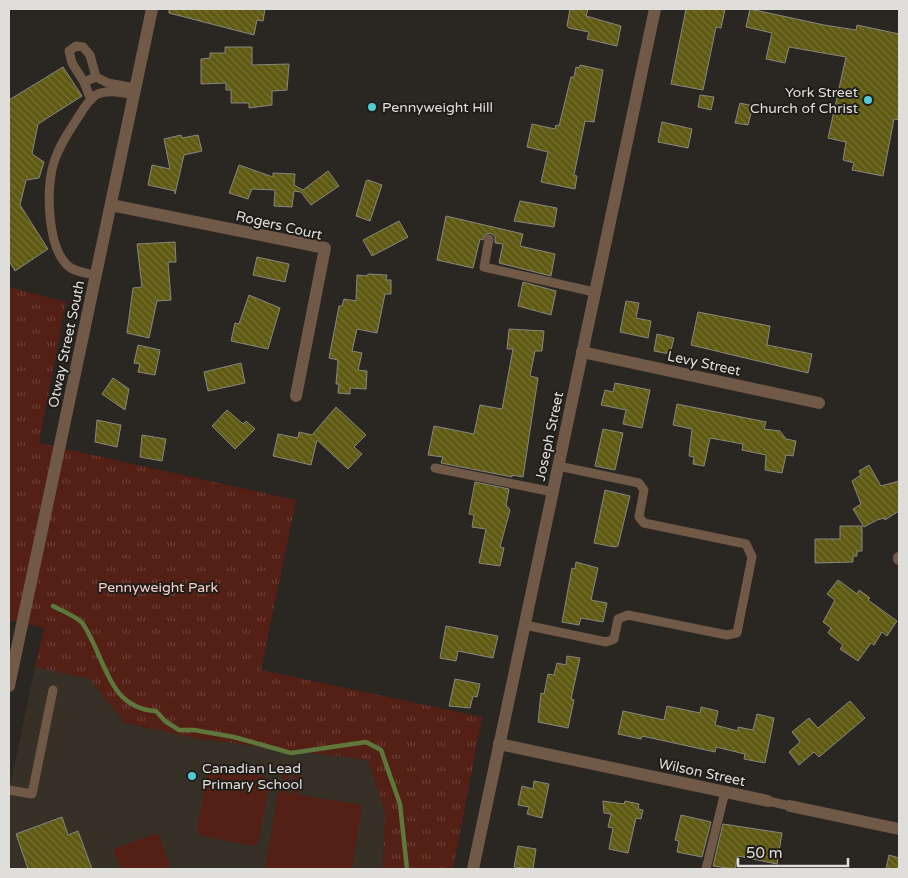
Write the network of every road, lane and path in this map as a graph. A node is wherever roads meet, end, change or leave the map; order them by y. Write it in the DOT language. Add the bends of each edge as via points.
graph roads {
  1 [pos="152,9"];
  2 [pos="654,9"];
  3 [pos="96,77"];
  4 [pos="84,82"];
  5 [pos="134,92"];
  6 [pos="91,100"];
  7 [pos="111,205"];
  8 [pos="489,239"];
  9 [pos="96,275"];
  10 [pos="594,292"];
  11 [pos="582,352"];
  12 [pos="296,396"];
  13 [pos="820,403"];
  14 [pos="558,466"];
  15 [pos="435,468"];
  16 [pos="553,492"];
  17 [pos="525,625"];
  18 [pos="14,637"];
  19 [pos="9,686"];
  20 [pos="53,690"];
  21 [pos="499,744"];
  22 [pos="9,790"];
  23 [pos="725,792"];
  24 [pos="768,801"];
  25 [pos="790,806"];
  26 [pos="899,828"];
  27 [pos="473,869"];
  28 [pos="706,869"];
  1 -- 5 [label="street, Otway Street South"];
  2 -- 10 [label="street, Joseph Street"];
  3 -- 4 [label="lane"];
  3 -- 4 [label="lane" via="90,55 83,47 76,46 69,50 70,56"];
  3 -- 5 [label="lane"];
  4 -- 6 [label="lane"];
  5 -- 6 [label="lane" via="114,91 96,95"];
  5 -- 7 [label="street, Otway Street South"];
  6 -- 9 [label="lane" via="64,139 54,163 50,214 55,243 67,265 76,271"];
  7 -- 9 [label="street, Otway Street South"];
  7 -- 12 [label="street, Rogers Court" via="325,248"];
  8 -- 10 [label="lane" via="484,267"];
  9 -- 18 [label="street, Otway Street South"];
  10 -- 11 [label="street, Joseph Street"];
  11 -- 13 [label="street, Levy Street"];
  11 -- 14 [label="street, Joseph Street"];
  14 -- 16 [label="street, Joseph Street"];
  14 -- 17 [label="lane" via="639,483 644,490 639,516 644,523 746,544 752,557 737,632 726,636 628,615 618,619 614,639 606,642"];
  15 -- 16 [label="lane"];
  16 -- 17 [label="street, Joseph Street"];
  17 -- 21 [label="street, Joseph Street"];
  18 -- 19 [label="street, Otway Street South"];
  20 -- 22 [label="lane" via="32,794"];
  21 -- 23 [label="street, Wilson Street"];
  21 -- 27 [label="street, Joseph Street"];
  23 -- 24 [label="street, Wilson Street"];
  23 -- 28 [label="lane"];
  24 -- 25 [label="lane, Wilson Street"];
  25 -- 26 [label="street, Wilson Street"];
}
